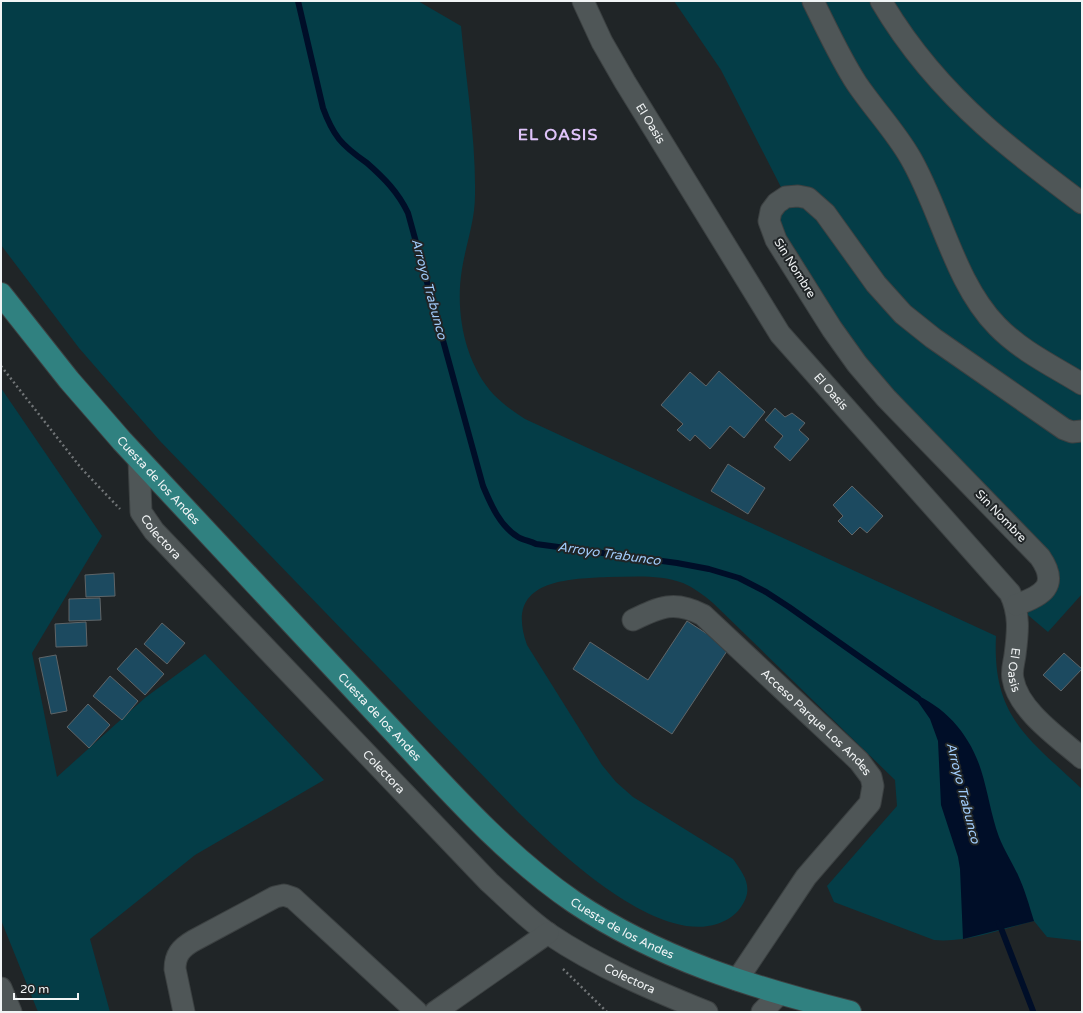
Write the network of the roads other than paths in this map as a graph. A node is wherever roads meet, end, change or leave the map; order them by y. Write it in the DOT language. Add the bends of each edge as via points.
graph roads {
  1 [pos="583,1"];
  2 [pos="813,1"];
  3 [pos="881,1"];
  4 [pos="1082,203"];
  5 [pos="1,294"];
  6 [pos="1082,384"];
  7 [pos="1082,431"];
  8 [pos="139,460"];
  9 [pos="1016,605"];
  10 [pos="632,620"];
  11 [pos="1082,758"];
  12 [pos="548,933"];
  13 [pos="737,980"];
  14 [pos="1,988"];
  15 [pos="780,993"];
  16 [pos="11,1012"];
  17 [pos="184,1012"];
  18 [pos="417,1012"];
  19 [pos="435,1012"];
  20 [pos="707,1012"];
  21 [pos="762,1012"];
  22 [pos="850,1012"];
  1 -- 9 [label="street, El Oasis" via="624,82 780,334 1002,582"];
  2 -- 6 [label="street" via="856,82 910,157 965,279 984,310 996,326 1022,347"];
  3 -- 4 [label="street" via="916,51 968,110 1001,140"];
  5 -- 8 [label="main road, Cuesta de los Andes" via="69,380"];
  7 -- 9 [label="street, Sin Nombre" via="1072,432 1064,429 918,327 889,299 825,213 808,198 786,198 777,203 771,211 769,221 776,240 857,364 886,398 1045,564 1049,580 1047,587 1036,598"];
  8 -- 12 [label="street, Colectora" via="141,512 154,531 490,882"];
  8 -- 13 [label="main road, Cuesta de los Andes" via="472,814 538,876 575,903 628,934 688,962"];
  9 -- 11 [label="street, El Oasis" via="1018,630 1012,668 1015,689 1027,708"];
  10 -- 13 [label="street, Acceso Parque Los Andes" via="665,607 684,608 703,615 859,761 871,777 874,786 870,803 806,877"];
  12 -- 19 [label="street"];
  12 -- 20 [label="street, Colectora" via="572,949 620,974"];
  13 -- 15 [label="main road, Cuesta de los Andes"];
  14 -- 16 [label="street"];
  15 -- 21 [label="street"];
  15 -- 22 [label="main road, Cuesta de los Andes"];
  17 -- 18 [label="street" via="175,969 180,950 268,900 284,895 292,898"];
}
